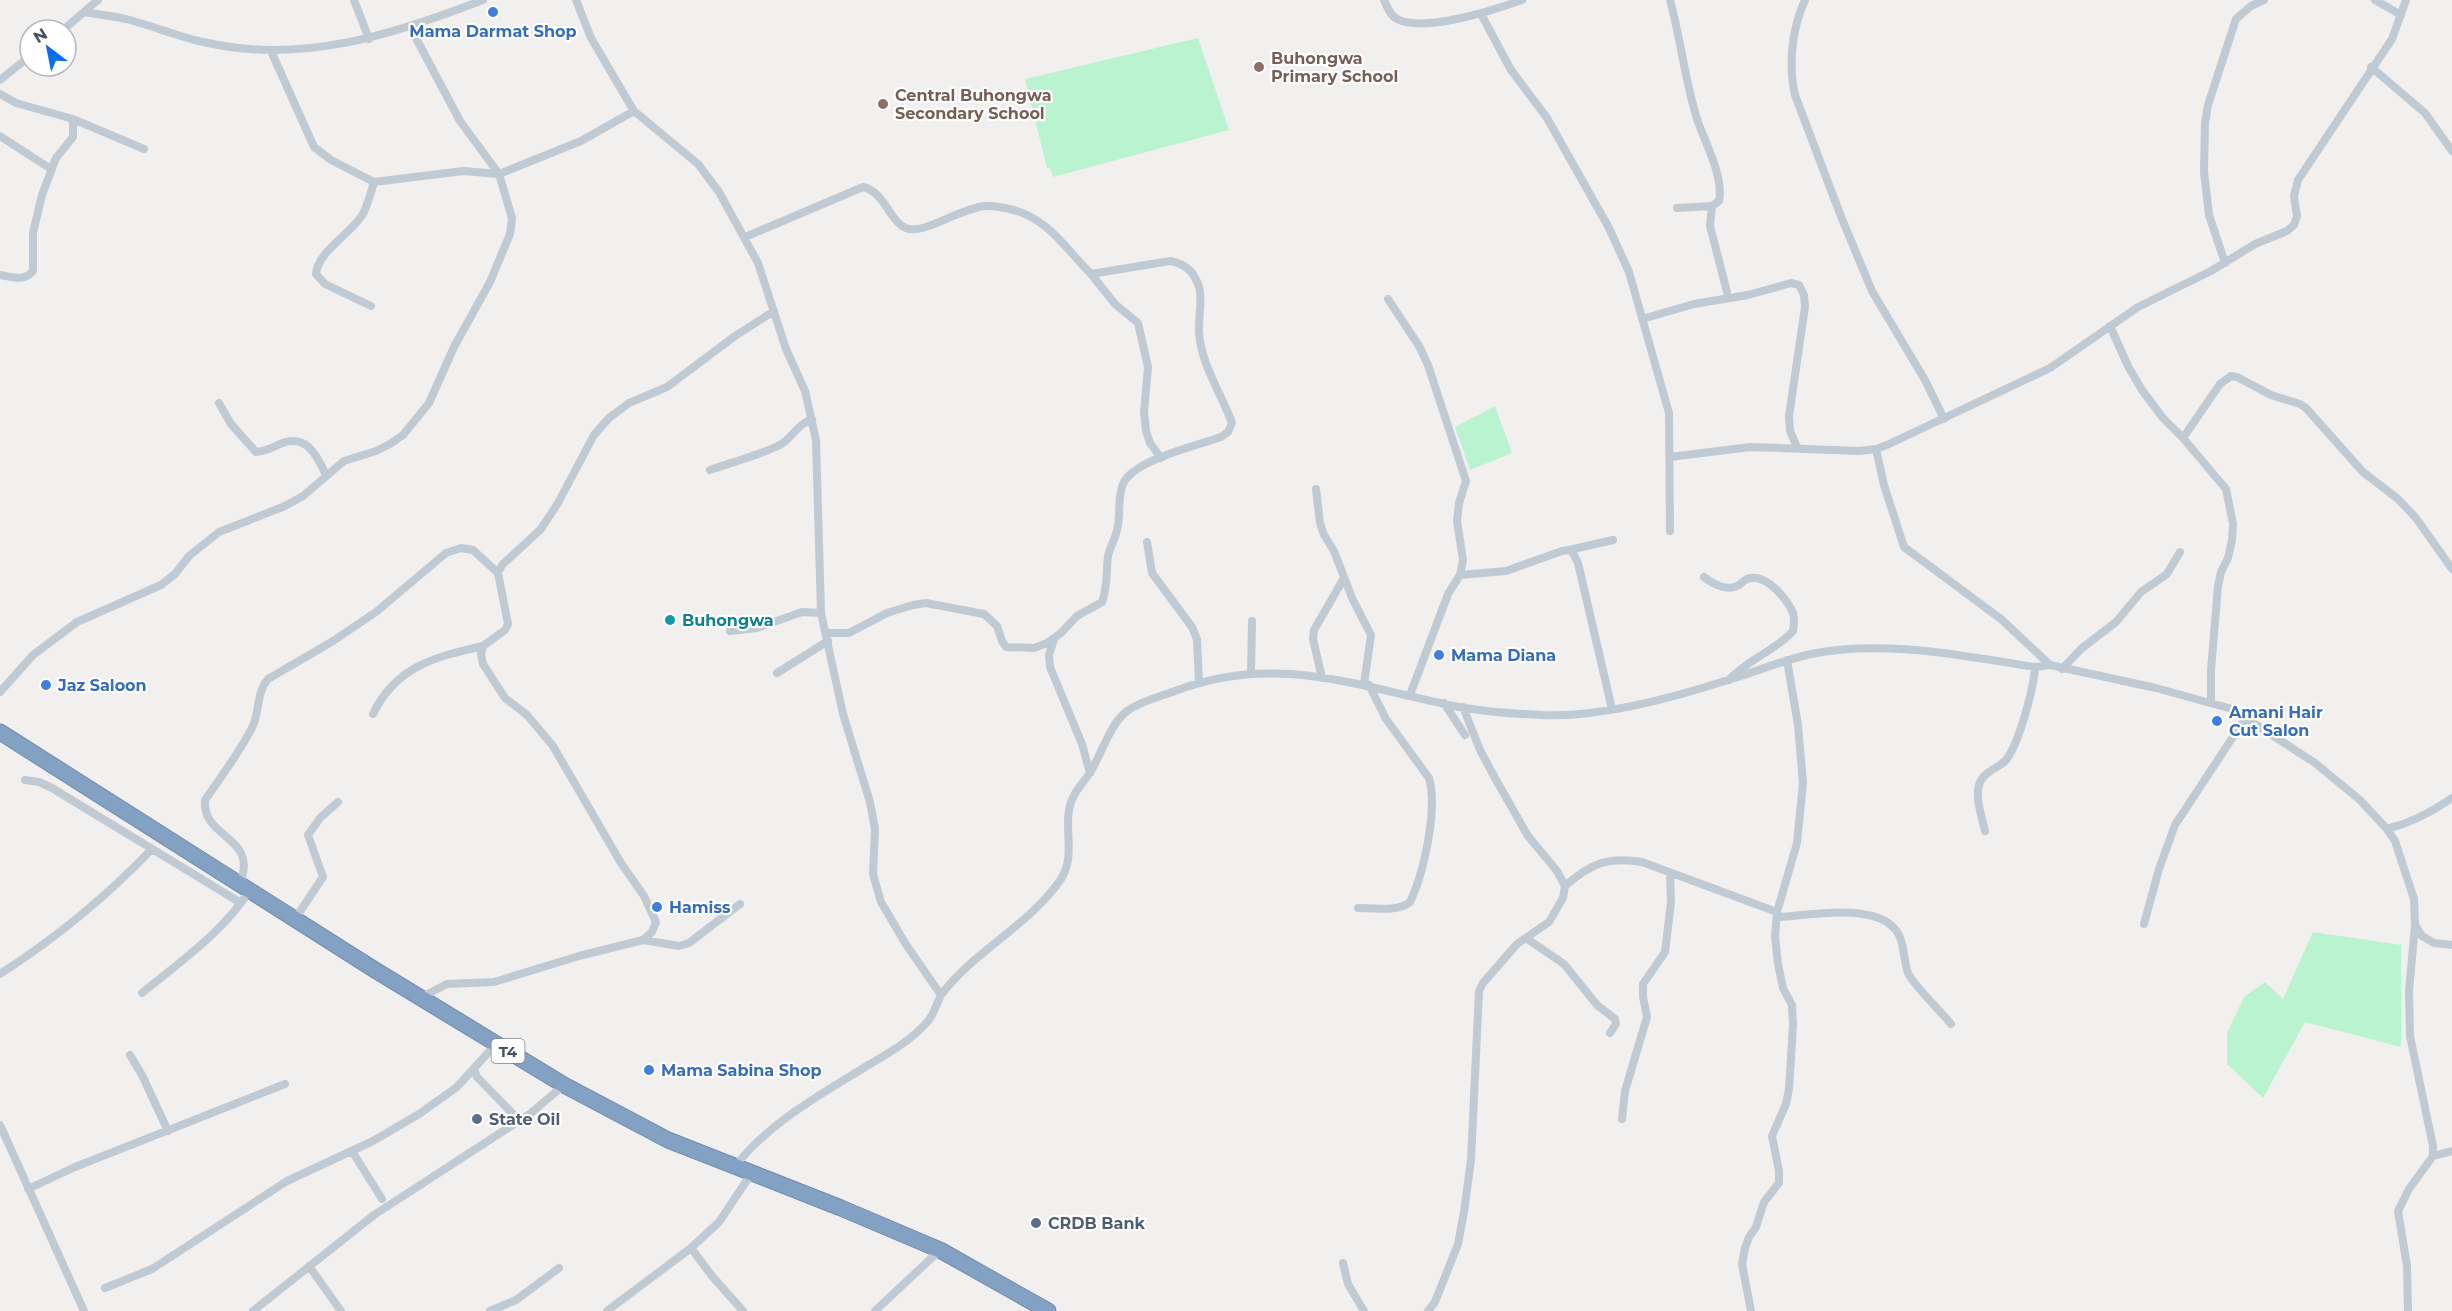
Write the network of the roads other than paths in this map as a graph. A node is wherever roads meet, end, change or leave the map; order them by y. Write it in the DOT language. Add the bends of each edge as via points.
graph roads {
  1 [pos="98,0"];
  2 [pos="354,0"];
  3 [pos="452,0"];
  4 [pos="483,0"];
  5 [pos="576,0"];
  6 [pos="1384,0"];
  7 [pos="1521,0"];
  8 [pos="1670,0"];
  9 [pos="1804,0"];
  10 [pos="2264,0"];
  11 [pos="2375,0"];
  12 [pos="2406,0"];
  13 [pos="1508,2"];
  14 [pos="456,10"];
  15 [pos="85,12"];
  16 [pos="1481,14"];
  17 [pos="2401,15"];
  18 [pos="78,18"];
  19 [pos="410,27"];
  20 [pos="369,39"];
  21 [pos="271,51"];
  22 [pos="18,66"];
  23 [pos="2371,68"];
  24 [pos="0,80"];
  25 [pos="0,94"];
  26 [pos="634,111"];
  27 [pos="73,119"];
  28 [pos="0,136"];
  29 [pos="144,148"];
  30 [pos="2452,151"];
  31 [pos="51,169"];
  32 [pos="499,174"];
  33 [pos="374,182"];
  34 [pos="1712,206"];
  35 [pos="1677,208"];
  36 [pos="745,237"];
  37 [pos="2225,263"];
  38 [pos="1091,274"];
  39 [pos="0,275"];
  40 [pos="1727,292"];
  41 [pos="1388,299"];
  42 [pos="370,306"];
  43 [pos="774,310"];
  44 [pos="1642,319"];
  45 [pos="2110,326"];
  46 [pos="219,403"];
  47 [pos="812,419"];
  48 [pos="1944,419"];
  49 [pos="2183,438"];
  50 [pos="1797,447"];
  51 [pos="1876,449"];
  52 [pos="1670,457"];
  53 [pos="1161,458"];
  54 [pos="710,470"];
  55 [pos="326,476"];
  56 [pos="1316,489"];
  57 [pos="1670,531"];
  58 [pos="1613,540"];
  59 [pos="1147,542"];
  60 [pos="1569,550"];
  61 [pos="2180,552"];
  62 [pos="2452,569"];
  63 [pos="498,573"];
  64 [pos="1460,575"];
  65 [pos="1704,577"];
  66 [pos="1344,578"];
  67 [pos="821,613"];
  68 [pos="1252,621"];
  69 [pos="730,631"];
  70 [pos="827,637"];
  71 [pos="1054,639"];
  72 [pos="483,646"];
  73 [pos="1787,660"];
  74 [pos="2050,665"];
  75 [pos="2035,667"];
  76 [pos="2062,669"];
  77 [pos="1251,672"];
  78 [pos="777,673"];
  79 [pos="1323,678"];
  80 [pos="1729,680"];
  81 [pos="1200,683"];
  82 [pos="1366,685"];
  83 [pos="0,692"];
  84 [pos="1410,695"];
  85 [pos="2211,702"];
  86 [pos="1444,703"];
  87 [pos="1463,707"];
  88 [pos="1612,709"];
  89 [pos="373,714"];
  90 [pos="2246,717"];
  91 [pos="0,732"];
  92 [pos="1465,735"];
  93 [pos="1090,773"];
  94 [pos="24,780"];
  95 [pos="2452,798"];
  96 [pos="338,802"];
  97 [pos="2387,829"];
  98 [pos="1985,831"];
  99 [pos="151,850"];
  100 [pos="1670,873"];
  101 [pos="245,886"];
  102 [pos="1565,886"];
  103 [pos="241,903"];
  104 [pos="740,904"];
  105 [pos="1358,908"];
  106 [pos="1777,915"];
  107 [pos="295,919"];
  108 [pos="2144,924"];
  109 [pos="2415,926"];
  110 [pos="1526,938"];
  111 [pos="643,940"];
  112 [pos="2452,945"];
  113 [pos="0,974"];
  114 [pos="142,993"];
  115 [pos="941,994"];
  116 [pos="420,998"];
  117 [pos="1951,1024"];
  118 [pos="1610,1033"];
  119 [pos="496,1044"];
  120 [pos="130,1055"];
  121 [pos="474,1069"];
  122 [pos="285,1084"];
  123 [pos="564,1085"];
  124 [pos="514,1114"];
  125 [pos="1622,1119"];
  126 [pos="0,1125"];
  127 [pos="168,1131"];
  128 [pos="352,1151"];
  129 [pos="2452,1151"];
  130 [pos="2433,1156"];
  131 [pos="735,1167"];
  132 [pos="751,1174"];
  133 [pos="28,1190"];
  134 [pos="382,1199"];
  135 [pos="691,1248"];
  136 [pos="940,1250"];
  137 [pos="1343,1263"];
  138 [pos="309,1266"];
  139 [pos="559,1268"];
  140 [pos="105,1288"];
  141 [pos="84,1311"];
  142 [pos="254,1311"];
  143 [pos="341,1311"];
  144 [pos="490,1311"];
  145 [pos="607,1311"];
  146 [pos="744,1311"];
  147 [pos="875,1311"];
  148 [pos="1048,1311"];
  149 [pos="1364,1311"];
  150 [pos="1428,1311"];
  151 [pos="1751,1311"];
  152 [pos="2408,1311"];
  1 -- 15 [label="street"];
  2 -- 20 [label="street"];
  3 -- 14 [label="street"];
  4 -- 14 [label="street"];
  5 -- 26 [label="street" via="591,38"];
  6 -- 16 [label="street" via="1393,16 1408,23"];
  7 -- 13 [label="street"];
  8 -- 34 [label="street" via="1698,122 1714,165 1720,195"];
  9 -- 48 [label="street" via="1793,44 1795,95 1872,291"];
  10 -- 37 [label="street" via="2236,19 2205,123 2204,172 2209,215"];
  11 -- 17 [label="street"];
  12 -- 17 [label="street"];
  13 -- 16 [label="street"];
  14 -- 19 [label="street"];
  15 -- 18 [label="street"];
  15 -- 21 [label="street" via="128,19 207,43"];
  16 -- 44 [label="street" via="1500,52 1547,118 1610,228 1629,272"];
  17 -- 23 [label="street" via="2392,39"];
  19 -- 20 [label="street"];
  19 -- 32 [label="street" via="460,121"];
  20 -- 21 [label="street"];
  21 -- 33 [label="street" via="314,147"];
  22 -- 24 [label="street"];
  23 -- 30 [label="street" via="2425,113"];
  23 -- 37 [label="street" via="2298,180 2294,225"];
  25 -- 27 [label="street" via="16,103"];
  26 -- 32 [label="street" via="581,141"];
  26 -- 36 [label="street" via="698,164"];
  27 -- 29 [label="street"];
  27 -- 31 [label="street" via="73,137"];
  28 -- 31 [label="street"];
  31 -- 39 [label="street" via="35,225 33,271 23,278"];
  32 -- 33 [label="street" via="463,171"];
  32 -- 55 [label="street" via="512,218 510,234 429,403 404,435 376,451 344,460"];
  33 -- 42 [label="street" via="363,215 316,268 325,284"];
  34 -- 35 [label="street"];
  34 -- 40 [label="street" via="1710,226"];
  36 -- 38 [label="street" via="863,187 879,195 908,229 979,207 1020,211 1048,227"];
  36 -- 43 [label="street"];
  37 -- 45 [label="street" via="2138,307"];
  38 -- 53 [label="street" via="1115,304 1138,323 1148,367 1146,431"];
  38 -- 53 [label="street" via="1170,261 1189,268 1199,288 1202,346 1232,423 1221,437"];
  41 -- 64 [label="street" via="1428,365 1464,471 1466,481 1457,521 1464,560"];
  43 -- 47 [label="street"];
  43 -- 63 [label="street" via="667,387 629,403 609,417 594,435 541,529"];
  44 -- 50 [label="street" via="1694,304 1791,283 1799,285 1805,307 1788,416"];
  44 -- 52 [label="street" via="1667,403"];
  45 -- 48 [label="street" via="2050,368"];
  45 -- 49 [label="street" via="2142,390"];
  46 -- 55 [label="street" via="231,424 256,452 290,439 299,440 313,452"];
  47 -- 54 [label="street" via="766,451"];
  47 -- 67 [label="street" via="818,470"];
  48 -- 51 [label="street"];
  49 -- 62 [label="street" via="2220,384 2231,376 2300,404 2363,472 2416,518"];
  49 -- 85 [label="street" via="2226,489 2233,524 2228,558 2217,586"];
  50 -- 51 [label="street"];
  50 -- 52 [label="street" via="1750,447"];
  51 -- 74 [label="street" via="1904,547 2001,619"];
  52 -- 57 [label="street"];
  53 -- 71 [label="street" via="1131,472 1123,482 1118,529 1108,557 1107,590 1102,602 1077,616"];
  55 -- 83 [label="street" via="285,506 219,532 161,585 76,622 33,656"];
  56 -- 66 [label="street" via="1320,523"];
  58 -- 60 [label="street"];
  59 -- 81 [label="street" via="1150,569 1197,639"];
  60 -- 64 [label="street" via="1506,571"];
  60 -- 88 [label="street" via="1576,558"];
  61 -- 76 [label="street" via="2167,574 2141,592 2116,622"];
  63 -- 72 [label="street" via="508,624"];
  63 -- 101 [label="street" via="473,550 460,548 446,553 376,612 262,686 252,727 205,801 204,809 243,853"];
  64 -- 84 [label="street" via="1448,594"];
  65 -- 80 [label="street" via="1730,588 1758,578 1772,587 1793,614 1793,632 1787,639 1747,663"];
  66 -- 79 [label="street" via="1314,630"];
  66 -- 82 [label="street" via="1371,635"];
  67 -- 69 [label="street" via="802,612 757,628"];
  67 -- 70 [label="street"];
  68 -- 77 [label="street"];
  70 -- 71 [label="street" via="849,633 887,613 926,603 984,614 997,626 1006,647 1034,648"];
  70 -- 78 [label="street"];
  70 -- 115 [label="street" via="843,714 870,802 875,829 873,874 881,902"];
  71 -- 93 [label="street" via="1050,667"];
  72 -- 89 [label="street" via="418,666 396,680"];
  72 -- 111 [label="street" via="481,658 486,671 505,698 553,746 644,896 656,922"];
  73 -- 75 [label="street" via="1870,647"];
  73 -- 80 [label="street"];
  73 -- 106 [label="street" via="1803,783 1797,843"];
  74 -- 75 [label="street"];
  74 -- 76 [label="street"];
  75 -- 98 [label="street" via="2021,727 2007,758 1987,772 1978,786"];
  76 -- 85 [label="street"];
  77 -- 79 [label="street"];
  77 -- 81 [label="street"];
  79 -- 82 [label="street"];
  80 -- 88 [label="street"];
  81 -- 93 [label="street" via="1124,713"];
  82 -- 84 [label="street"];
  82 -- 105 [label="street" via="1429,778 1432,812 1426,853 1410,902 1398,908"];
  84 -- 86 [label="street"];
  85 -- 90 [label="street"];
  86 -- 87 [label="street"];
  86 -- 92 [label="street"];
  87 -- 88 [label="street" via="1543,715"];
  87 -- 102 [label="street" via="1480,750 1528,836"];
  90 -- 97 [label="street" via="2335,778"];
  90 -- 108 [label="street" via="2175,825"];
  91 -- 101 [label="highway, T4"];
  93 -- 115 [label="street" via="1071,800 1069,856 1061,878 1016,928 955,976"];
  94 -- 99 [label="street" via="52,788"];
  95 -- 97 [label="street" via="2413,821"];
  96 -- 107 [label="street" via="309,835 323,877"];
  97 -- 109 [label="street" via="2400,852 2414,899"];
  99 -- 103 [label="street"];
  99 -- 113 [label="street" via="72,924"];
  100 -- 102 [label="street" via="1642,862 1614,859 1588,867"];
  100 -- 106 [label="street"];
  100 -- 125 [label="street" via="1665,952 1643,984 1647,1017 1625,1091"];
  101 -- 103 [label="street"];
  101 -- 107 [label="highway, T4"];
  102 -- 110 [label="street" via="1563,898 1549,922"];
  103 -- 114 [label="street" via="211,936"];
  104 -- 111 [label="street" via="689,943 679,946"];
  106 -- 117 [label="street" via="1845,912 1890,924 1903,944 1909,975"];
  106 -- 151 [label="street" via="1778,964 1783,988 1792,1005 1789,1089 1772,1136 1779,1183 1764,1202 1742,1264"];
  107 -- 116 [label="highway, T4"];
  109 -- 112 [label="street" via="2434,943"];
  109 -- 130 [label="street" via="2409,991 2410,1036"];
  110 -- 118 [label="street" via="1564,964 1597,1005 1612,1016 1616,1024"];
  110 -- 150 [label="street" via="1503,959 1479,991 1471,1160 1464,1212 1458,1244"];
  111 -- 116 [label="street" via="494,982 447,984"];
  115 -- 131 [label="street" via="930,1018 909,1040 791,1116 746,1152"];
  116 -- 119 [label="highway, T4"];
  119 -- 121 [label="street"];
  119 -- 123 [label="highway, T4"];
  120 -- 127 [label="street"];
  121 -- 124 [label="street" via="477,1077"];
  121 -- 128 [label="street" via="419,1114"];
  122 -- 127 [label="street"];
  123 -- 131 [label="highway, T4" via="668,1140"];
  123 -- 138 [label="street" via="531,1113 374,1215"];
  126 -- 133 [label="street"];
  127 -- 133 [label="street"];
  128 -- 134 [label="street"];
  128 -- 140 [label="street" via="287,1181 152,1269"];
  129 -- 130 [label="street"];
  130 -- 152 [label="street" via="2398,1211 2407,1266"];
  131 -- 132 [label="highway, T4"];
  132 -- 135 [label="street" via="718,1222"];
  132 -- 136 [label="highway, T4"];
  133 -- 141 [label="street"];
  135 -- 145 [label="street"];
  135 -- 146 [label="street"];
  136 -- 147 [label="street"];
  136 -- 148 [label="highway, T4"];
  137 -- 149 [label="street" via="1348,1284"];
  138 -- 142 [label="street"];
  138 -- 143 [label="street"];
  139 -- 144 [label="street" via="516,1299"];
}
